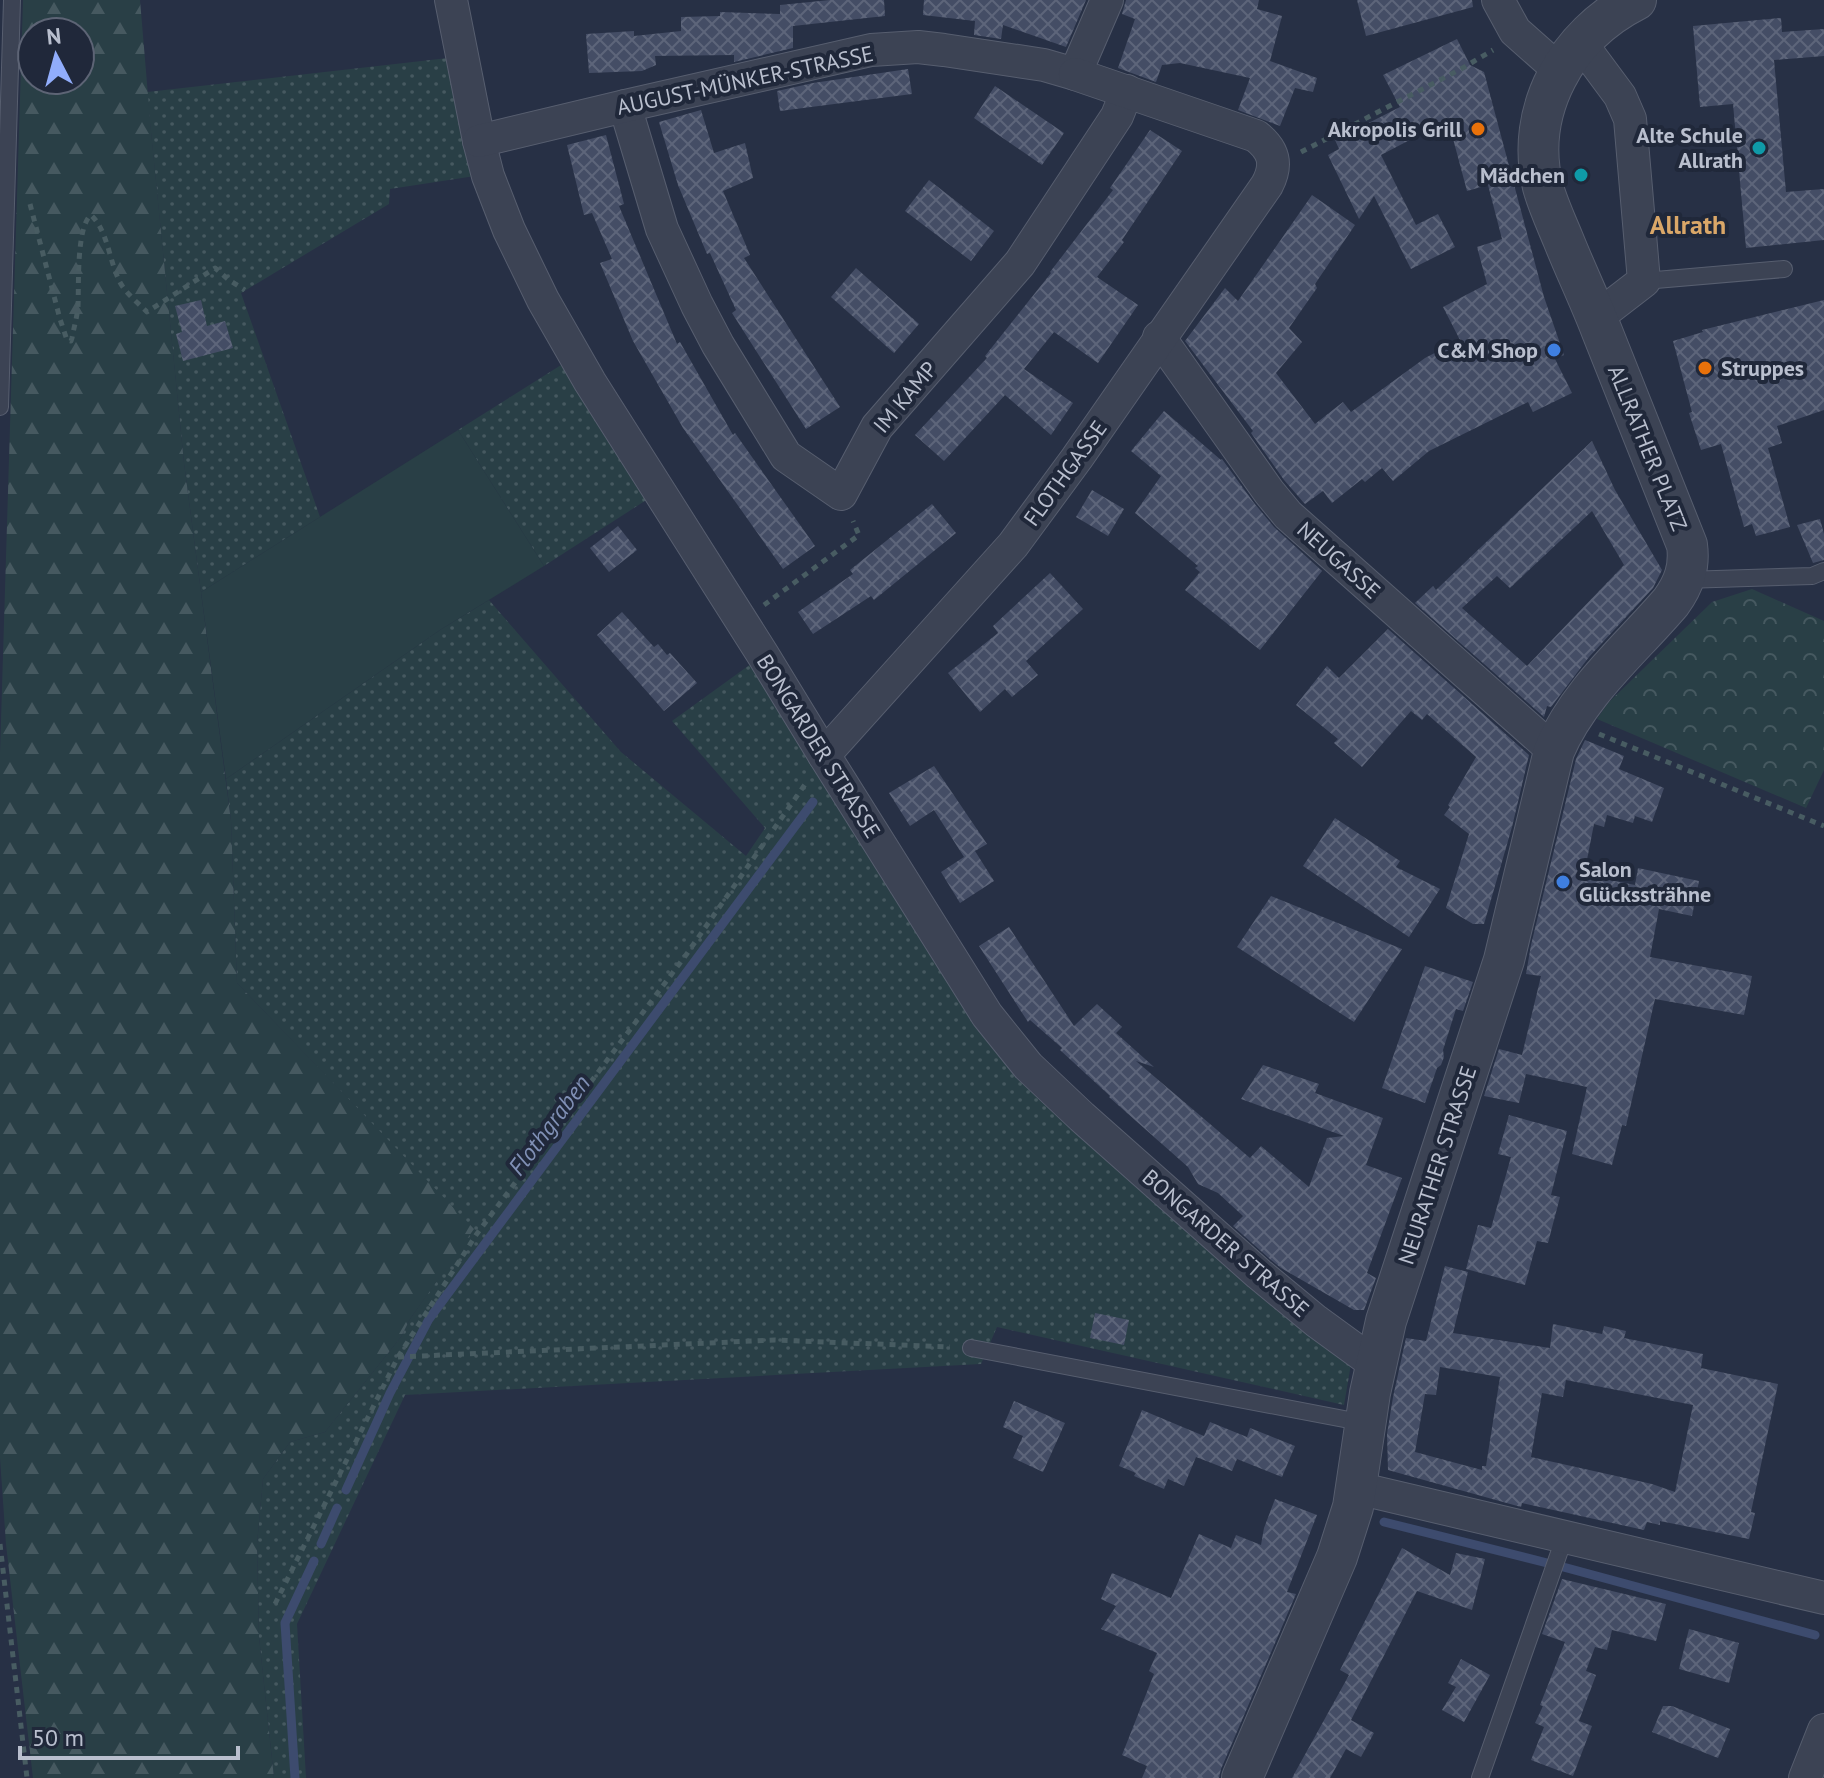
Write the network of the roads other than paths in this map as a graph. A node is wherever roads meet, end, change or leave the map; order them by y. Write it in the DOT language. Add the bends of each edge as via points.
graph roads {
  1 [pos="12,0"];
  2 [pos="451,0"];
  3 [pos="1107,0"];
  4 [pos="1498,0"];
  5 [pos="1636,0"];
  6 [pos="1570,56"];
  7 [pos="1075,74"];
  8 [pos="1127,91"];
  9 [pos="625,106"];
  10 [pos="479,141"];
  11 [pos="1784,269"];
  12 [pos="1644,281"];
  13 [pos="1596,318"];
  14 [pos="1159,337"];
  15 [pos="0,407"];
  16 [pos="1824,571"];
  17 [pos="1684,580"];
  18 [pos="1561,736"];
  19 [pos="824,755"];
  20 [pos="971,1348"];
  21 [pos="1375,1364"];
  22 [pos="1365,1423"];
  23 [pos="1357,1488"];
  24 [pos="1562,1545"];
  25 [pos="1824,1598"];
  26 [pos="1824,1730"];
  27 [pos="1242,1778"];
  28 [pos="1480,1778"];
  29 [pos="1805,1778"];
  1 -- 15 [label="lane"];
  2 -- 10 [label="street, BONGARDER STRASSE"];
  3 -- 7 [label="street"];
  4 -- 6 [label="street" via="1515,31"];
  5 -- 6 [label="street, ALLRATHER PLATZ" via="1613,13"];
  6 -- 12 [label="street" via="1620,96 1630,119"];
  6 -- 13 [label="street, ALLRATHER PLATZ" via="1548,95 1541,123 1541,176"];
  7 -- 8 [label="street"];
  7 -- 9 [label="street, AUGUST-MÜNKER-STRASSE" via="944,50 894,48"];
  8 -- 9 [label="street, IM KAMP" via="1117,116 1020,263 877,427 841,494 786,456 718,345 662,229"];
  8 -- 14 [label="street, FLOTHGASSE" via="1256,136 1274,166 1267,185"];
  9 -- 10 [label="street, AUGUST-MÜNKER-STRASSE"];
  10 -- 19 [label="street, BONGARDER STRASSE" via="500,209 543,300"];
  11 -- 12 [label="lane"];
  12 -- 13 [label="street"];
  13 -- 17 [label="street, ALLRATHER PLATZ" via="1687,545"];
  14 -- 18 [label="street, NEUGASSE" via="1288,515"];
  14 -- 19 [label="street, FLOTHGASSE" via="1013,545"];
  16 -- 17 [label="lane" via="1812,576"];
  17 -- 18 [label="street, NEURATHER STRASSE"];
  18 -- 21 [label="street, NEURATHER STRASSE" via="1504,960"];
  19 -- 21 [label="street, BONGARDER STRASSE" via="969,988 1022,1059 1259,1274"];
  20 -- 22 [label="lane"];
  21 -- 22 [label="street, NEURATHER STRASSE"];
  22 -- 23 [label="street, NEURATHER STRASSE"];
  23 -- 24 [label="street"];
  23 -- 27 [label="street, NEURATHER STRASSE" via="1337,1557"];
  24 -- 25 [label="street"];
  24 -- 28 [label="lane"];
  26 -- 29 [label="street"];
}
